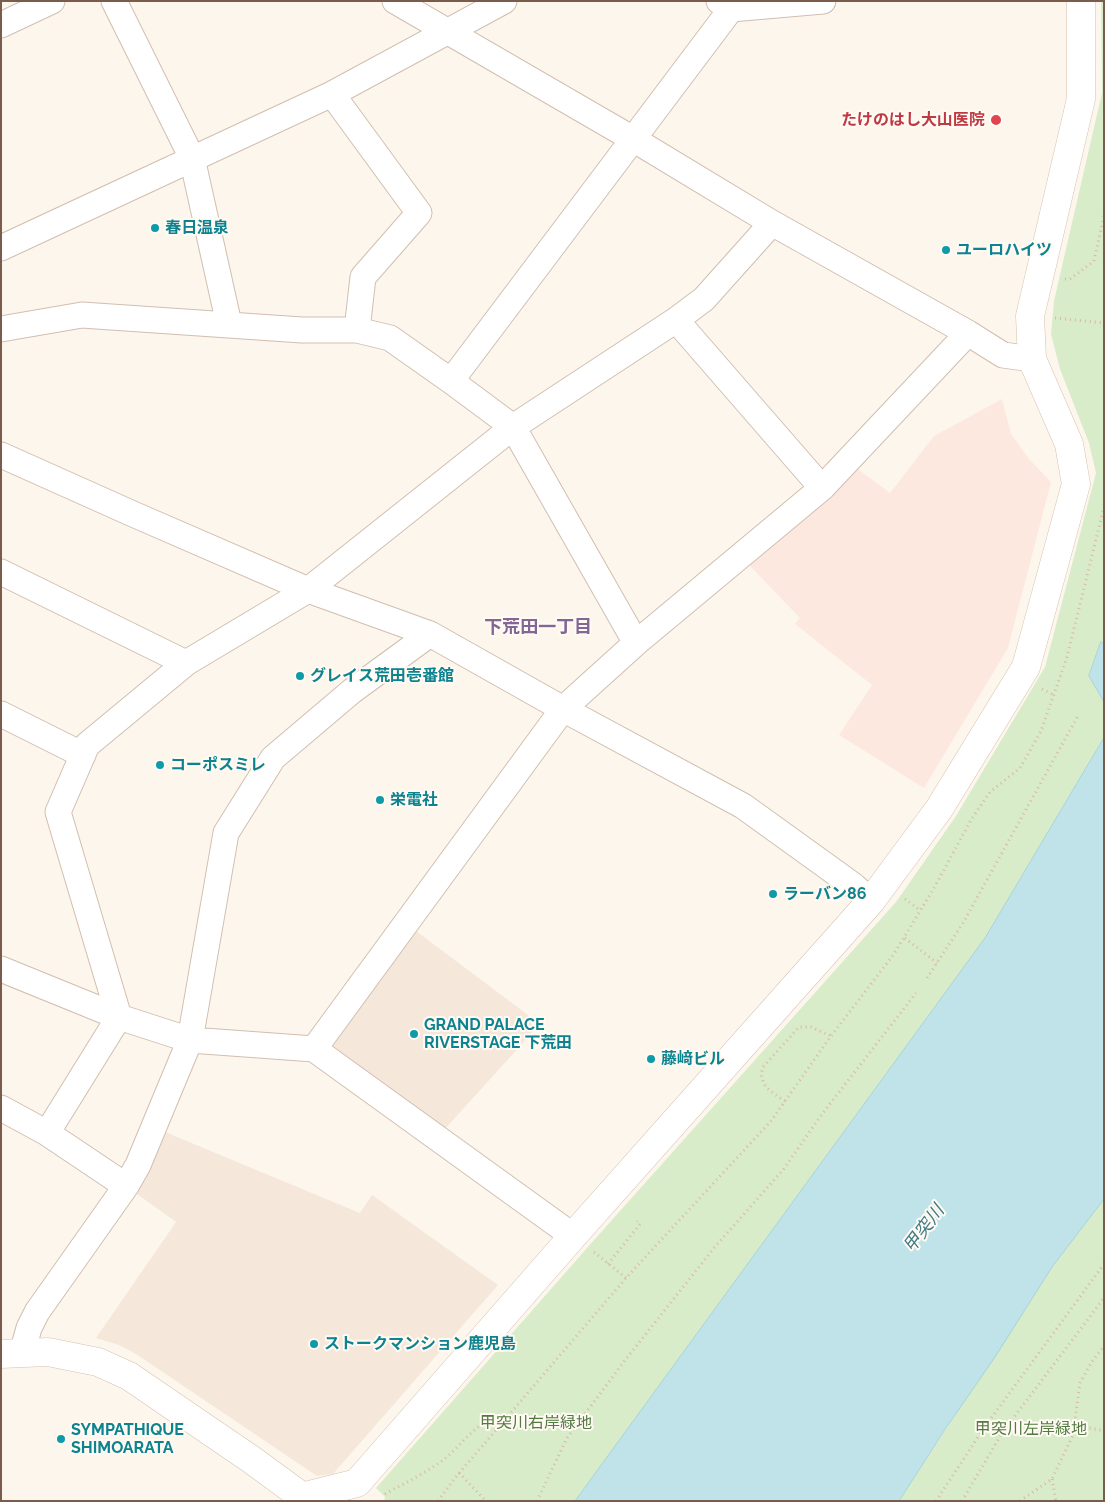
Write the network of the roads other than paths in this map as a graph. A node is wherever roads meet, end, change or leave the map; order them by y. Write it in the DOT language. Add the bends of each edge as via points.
graph roads {
  1 [pos="52,1"];
  2 [pos="114,1"];
  3 [pos="395,1"];
  4 [pos="504,1"];
  5 [pos="823,1"];
  6 [pos="1081,1"];
  7 [pos="727,4"];
  8 [pos="1,25"];
  9 [pos="449,32"];
  10 [pos="332,94"];
  11 [pos="632,139"];
  12 [pos="192,158"];
  13 [pos="772,223"];
  14 [pos="1,248"];
  15 [pos="676,320"];
  16 [pos="229,324"];
  17 [pos="1,329"];
  18 [pos="357,330"];
  19 [pos="968,333"];
  20 [pos="1032,359"];
  21 [pos="451,381"];
  22 [pos="513,427"];
  23 [pos="1,455"];
  24 [pos="822,488"];
  25 [pos="1,572"];
  26 [pos="308,590"];
  27 [pos="430,634"];
  28 [pos="636,643"];
  29 [pos="186,663"];
  30 [pos="563,709"];
  31 [pos="1,714"];
  32 [pos="83,755"];
  33 [pos="871,901"];
  34 [pos="1,969"];
  35 [pos="119,1018"];
  36 [pos="190,1040"];
  37 [pos="314,1049"];
  38 [pos="1,1108"];
  39 [pos="47,1133"];
  40 [pos="126,1186"];
  41 [pos="574,1236"];
  42 [pos="12,1353"];
  43 [pos="300,1499"];
  1 -- 8 [label="street"];
  2 -- 12 [label="street"];
  3 -- 9 [label="street"];
  4 -- 9 [label="street"];
  5 -- 7 [label="street"];
  6 -- 20 [label="street" via="1081,99 1030,316"];
  7 -- 11 [label="street"];
  9 -- 10 [label="street"];
  9 -- 11 [label="street"];
  10 -- 12 [label="street"];
  10 -- 18 [label="street" via="419,213 363,277"];
  11 -- 13 [label="street"];
  11 -- 21 [label="street"];
  12 -- 14 [label="street"];
  12 -- 16 [label="street"];
  13 -- 15 [label="street" via="704,299"];
  13 -- 19 [label="street"];
  15 -- 22 [label="street"];
  15 -- 24 [label="street"];
  16 -- 17 [label="street" via="82,314"];
  16 -- 18 [label="street" via="302,330"];
  18 -- 21 [label="street" via="390,338"];
  19 -- 20 [label="street" via="1003,355"];
  19 -- 24 [label="street"];
  20 -- 33 [label="street" via="1069,444 1076,484 1026,667 939,809"];
  21 -- 22 [label="street"];
  22 -- 26 [label="street"];
  22 -- 28 [label="street"];
  23 -- 26 [label="street"];
  24 -- 28 [label="street"];
  25 -- 29 [label="street"];
  26 -- 27 [label="street"];
  26 -- 29 [label="street"];
  27 -- 30 [label="street"];
  27 -- 36 [label="street" via="352,691 273,758 226,833"];
  28 -- 30 [label="street"];
  29 -- 32 [label="street" via="87,745"];
  30 -- 33 [label="street" via="744,806"];
  30 -- 37 [label="street"];
  31 -- 32 [label="street"];
  32 -- 35 [label="street" via="58,812"];
  33 -- 41 [label="street"];
  34 -- 35 [label="street"];
  35 -- 36 [label="street"];
  35 -- 39 [label="street"];
  36 -- 37 [label="street"];
  36 -- 40 [label="street" via="138,1165"];
  37 -- 41 [label="street"];
  38 -- 39 [label="street"];
  39 -- 40 [label="street"];
  40 -- 42 [label="street"];
  41 -- 43 [label="street" via="357,1483"];
  42 -- 43 [label="street" via="48,1352 98,1362 129,1376 252,1460"];
}
